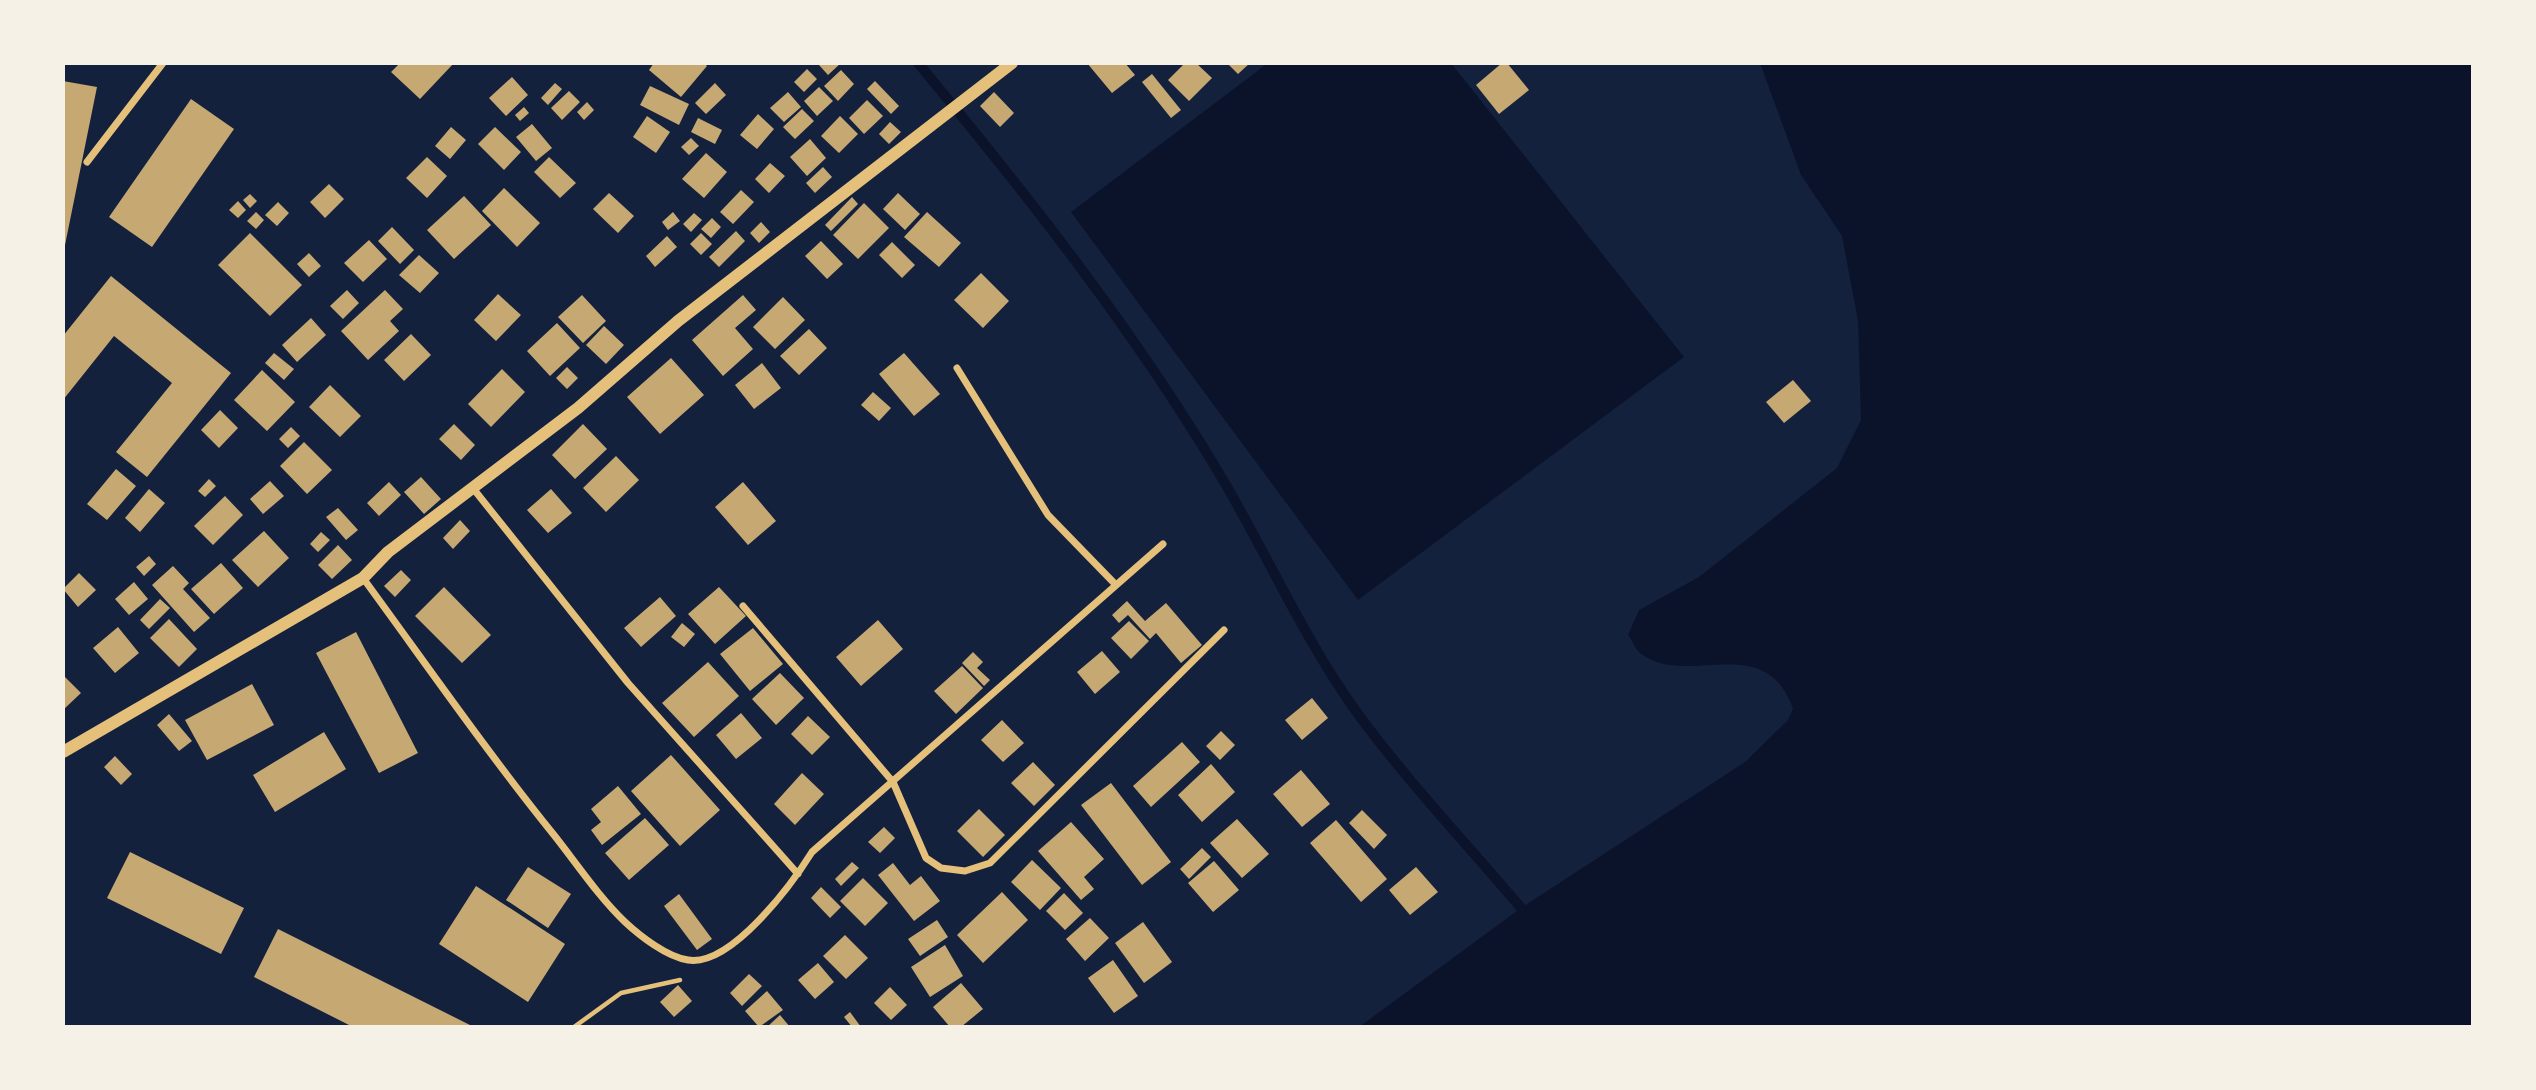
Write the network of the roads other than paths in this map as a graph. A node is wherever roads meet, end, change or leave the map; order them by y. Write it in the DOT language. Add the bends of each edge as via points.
graph roads {
  1 [pos="163,63"];
  2 [pos="1012,63"];
  3 [pos="87,162"];
  4 [pos="957,368"];
  5 [pos="472,487"];
  6 [pos="1163,544"];
  7 [pos="363,578"];
  8 [pos="1116,585"];
  9 [pos="743,606"];
  10 [pos="1224,631"];
  11 [pos="63,752"];
  12 [pos="893,782"];
  13 [pos="798,874"];
  1 -- 3 [label="street"];
  2 -- 5 [label="street"];
  4 -- 8 [label="street" via="1048,515"];
  5 -- 7 [label="street" via="388,552"];
  5 -- 13 [label="street" via="628,683"];
  6 -- 8 [label="street"];
  7 -- 11 [label="street"];
  7 -- 13 [label="street" via="540,819 626,923 659,947 688,961 712,957 752,926"];
  8 -- 12 [label="street"];
  9 -- 12 [label="street"];
  10 -- 12 [label="street" via="989,863 965,871 941,868 926,858"];
  12 -- 13 [label="street" via="812,852"];
}
